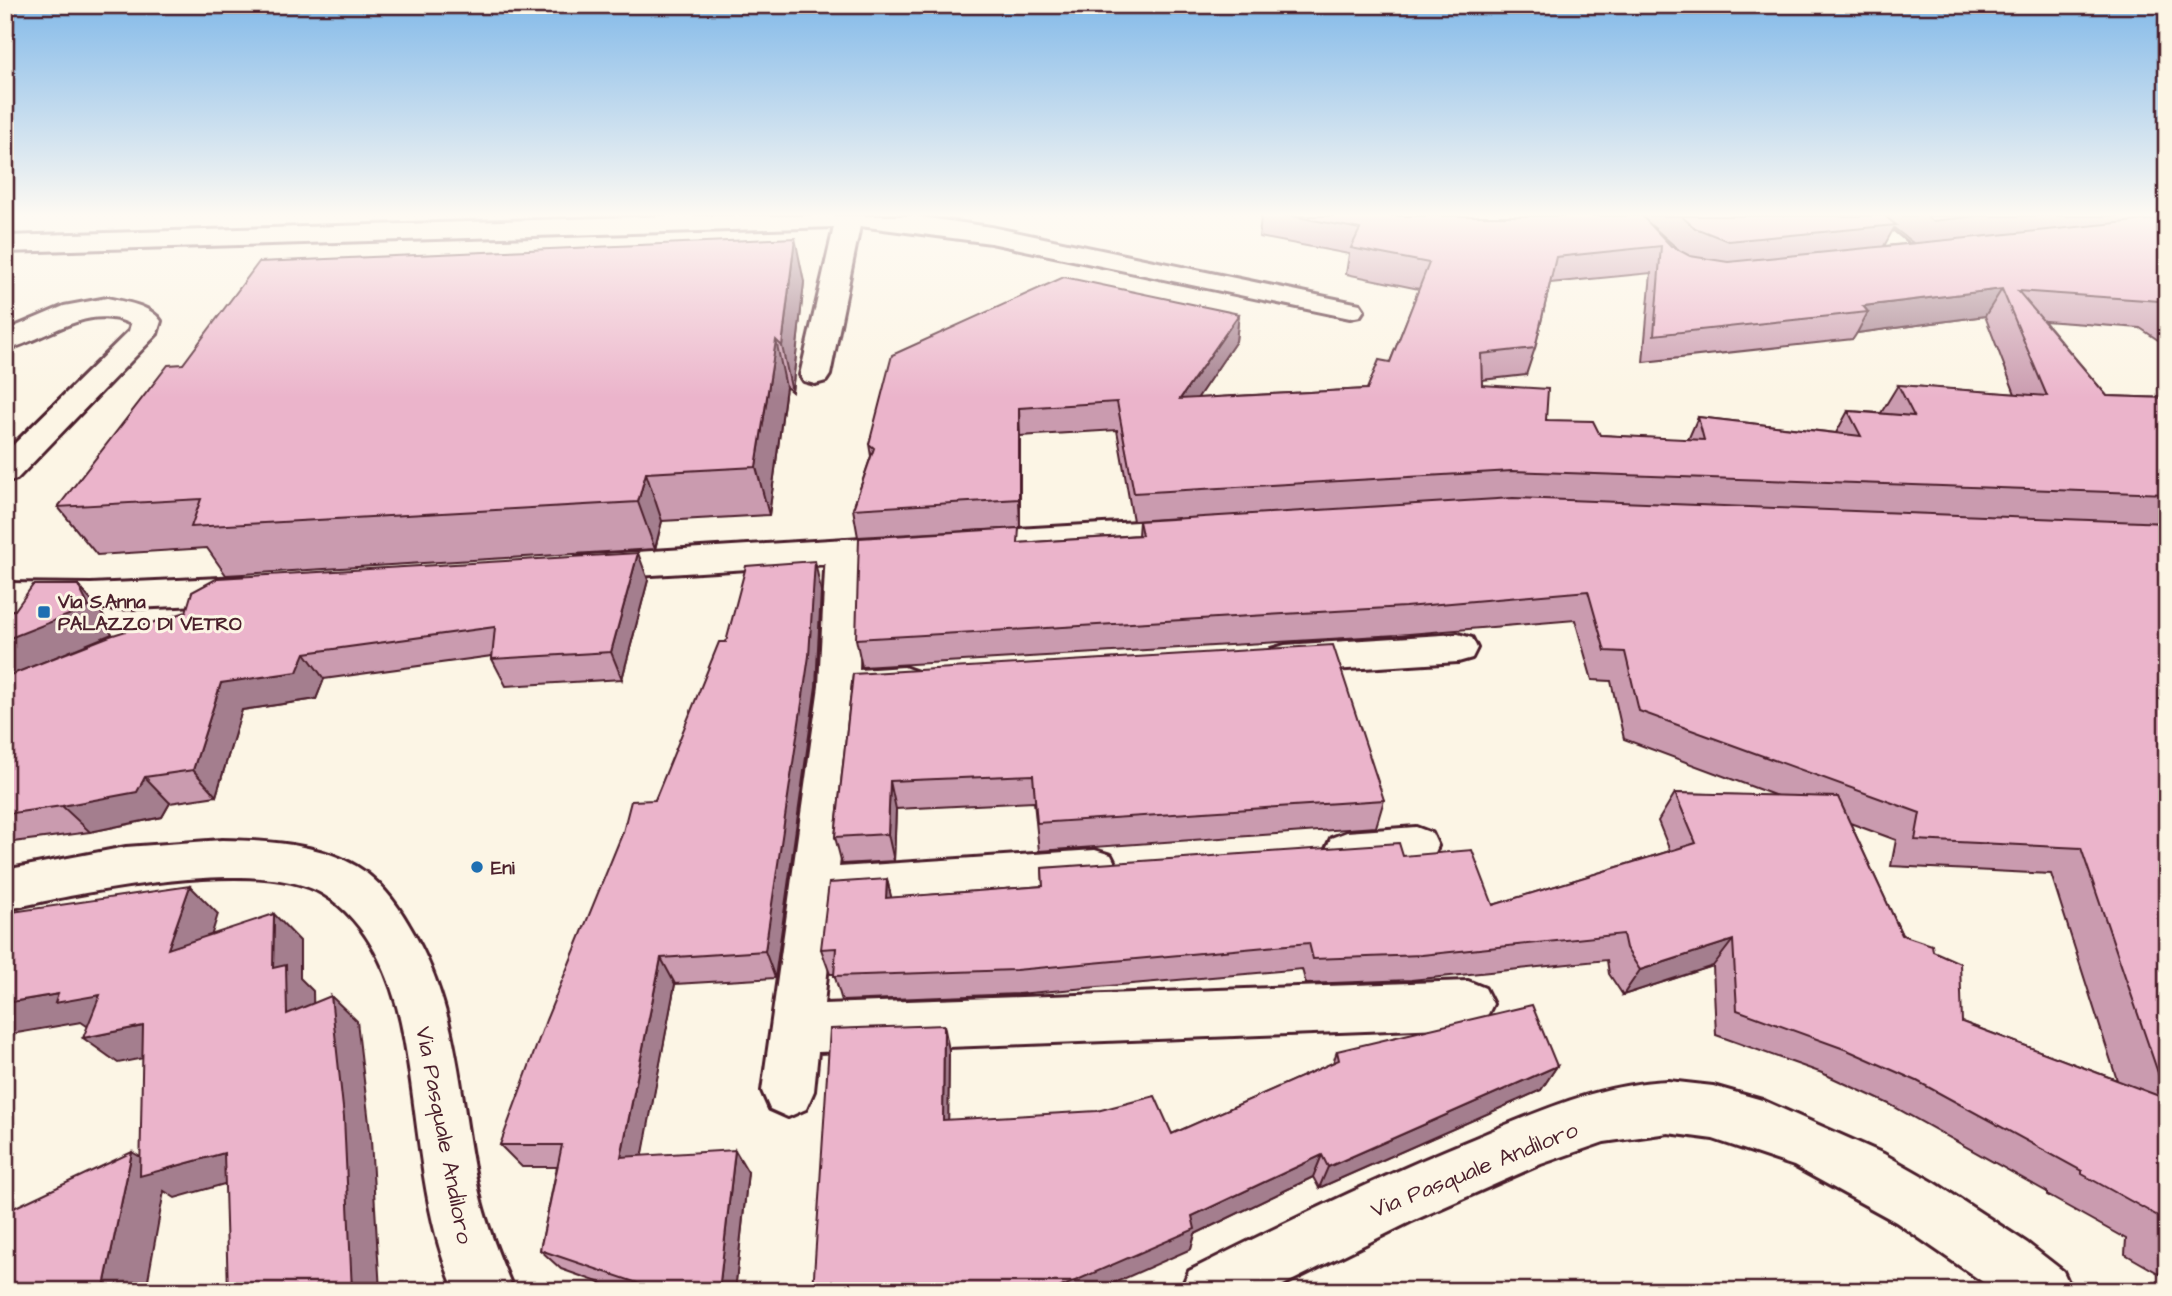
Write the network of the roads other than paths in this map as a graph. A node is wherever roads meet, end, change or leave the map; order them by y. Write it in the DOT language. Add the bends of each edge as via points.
graph roads {
  1 [pos="836,276"];
  2 [pos="1190,276"];
  3 [pos="1350,310"];
  4 [pos="5,341"];
  5 [pos="815,375"];
  6 [pos="5,472"];
  7 [pos="1218,530"];
  8 [pos="844,551"];
  9 [pos="551,570"];
  10 [pos="272,588"];
  11 [pos="230,590"];
  12 [pos="5,596"];
  13 [pos="158,629"];
  14 [pos="1458,648"];
  15 [pos="1251,661"];
  16 [pos="935,680"];
  17 [pos="839,686"];
  18 [pos="1416,846"];
  19 [pos="1306,854"];
  20 [pos="1129,867"];
  21 [pos="814,889"];
  22 [pos="5,890"];
  23 [pos="1468,1004"];
  24 [pos="797,1029"];
  25 [pos="788,1091"];
  26 [pos="485,1291"];
  27 [pos="1209,1291"];
  28 [pos="2043,1291"];
  1 -- 5 [label="street"];
  2 -- 3 [label="street"];
  4 -- 6 [label="street" via="80,308 131,311 147,321 142,334"];
  7 -- 8 [label="street"];
  8 -- 9 [label="street"];
  8 -- 17 [label="street"];
  10 -- 11 [label="street"];
  11 -- 12 [label="street"];
  11 -- 13 [label="street"];
  14 -- 15 [label="street"];
  16 -- 17 [label="street"];
  17 -- 21 [label="street"];
  18 -- 19 [label="street"];
  20 -- 21 [label="street"];
  21 -- 24 [label="street"];
  22 -- 26 [label="street, Via Pasquale Andiloro" via="123,869 263,859 337,877 363,895 386,924 429,1035 453,1203 468,1257"];
  23 -- 24 [label="street"];
  24 -- 25 [label="street"];
  27 -- 28 [label="street, Via Pasquale Andiloro" via="1400,1196 1557,1131 1667,1107 1719,1112 1851,1167 1935,1213"];
}
